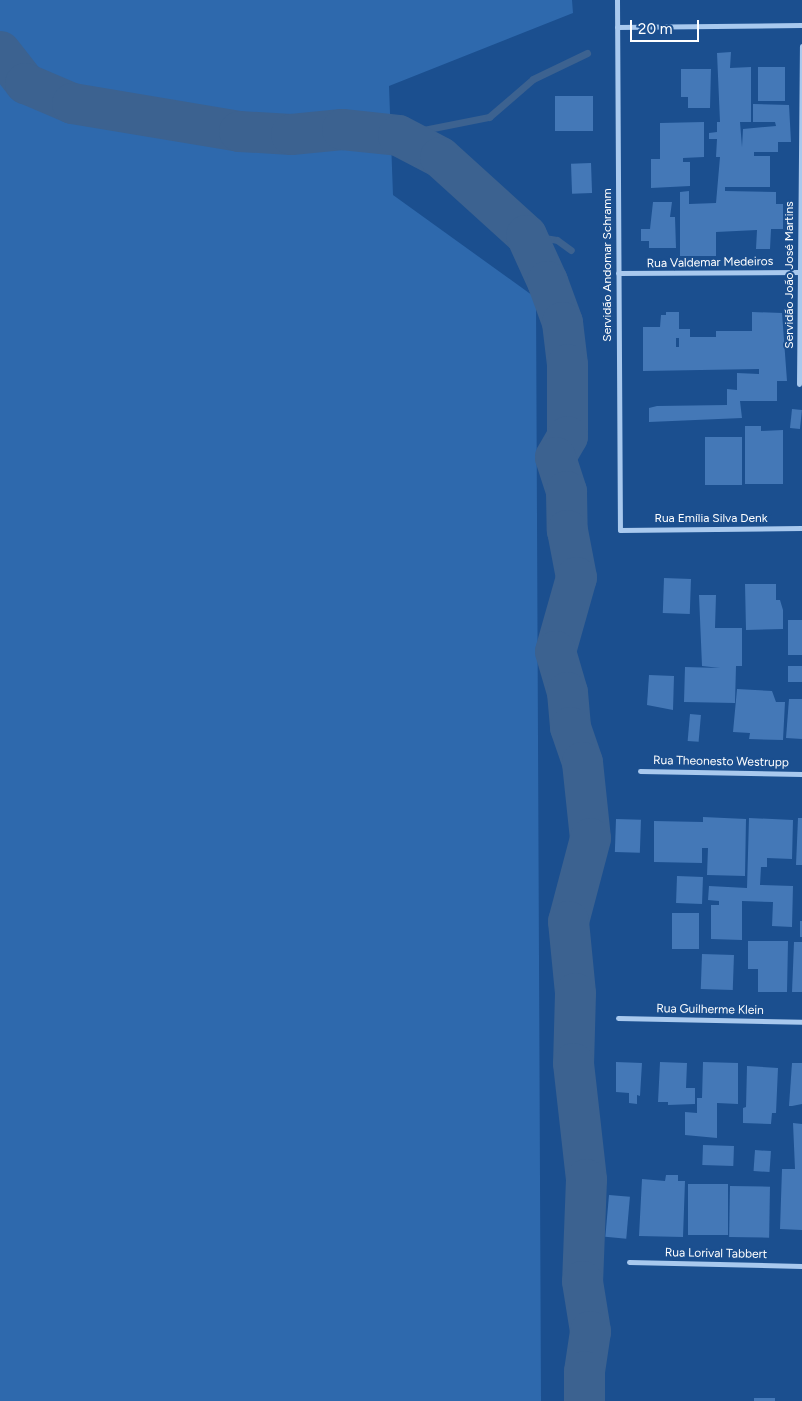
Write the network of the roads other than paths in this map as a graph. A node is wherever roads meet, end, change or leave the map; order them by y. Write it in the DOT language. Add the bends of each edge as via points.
graph roads {
  1 [pos="617,0"];
  2 [pos="802,25"];
  3 [pos="617,27"];
  4 [pos="802,46"];
  5 [pos="801,272"];
  6 [pos="618,273"];
  7 [pos="799,384"];
  8 [pos="802,528"];
  9 [pos="620,530"];
  10 [pos="640,771"];
  11 [pos="802,774"];
  12 [pos="618,1018"];
  13 [pos="802,1022"];
  14 [pos="629,1262"];
  15 [pos="802,1266"];
  1 -- 3 [label="street, Servidão Andomar Schramm"];
  2 -- 3 [label="street"];
  3 -- 6 [label="street, Servidão Andomar Schramm"];
  4 -- 5 [label="street, Servidão João José Martins"];
  5 -- 6 [label="street, Rua Valdemar Medeiros"];
  5 -- 7 [label="street, Servidão João José Martins"];
  6 -- 9 [label="street, Servidão Andomar Schramm"];
  8 -- 9 [label="street, Rua Emília Silva Denk"];
  10 -- 11 [label="street, Rua Theonesto Westrupp"];
  12 -- 13 [label="street, Rua Guilherme Klein"];
  14 -- 15 [label="street, Rua Lorival Tabbert"];
}
